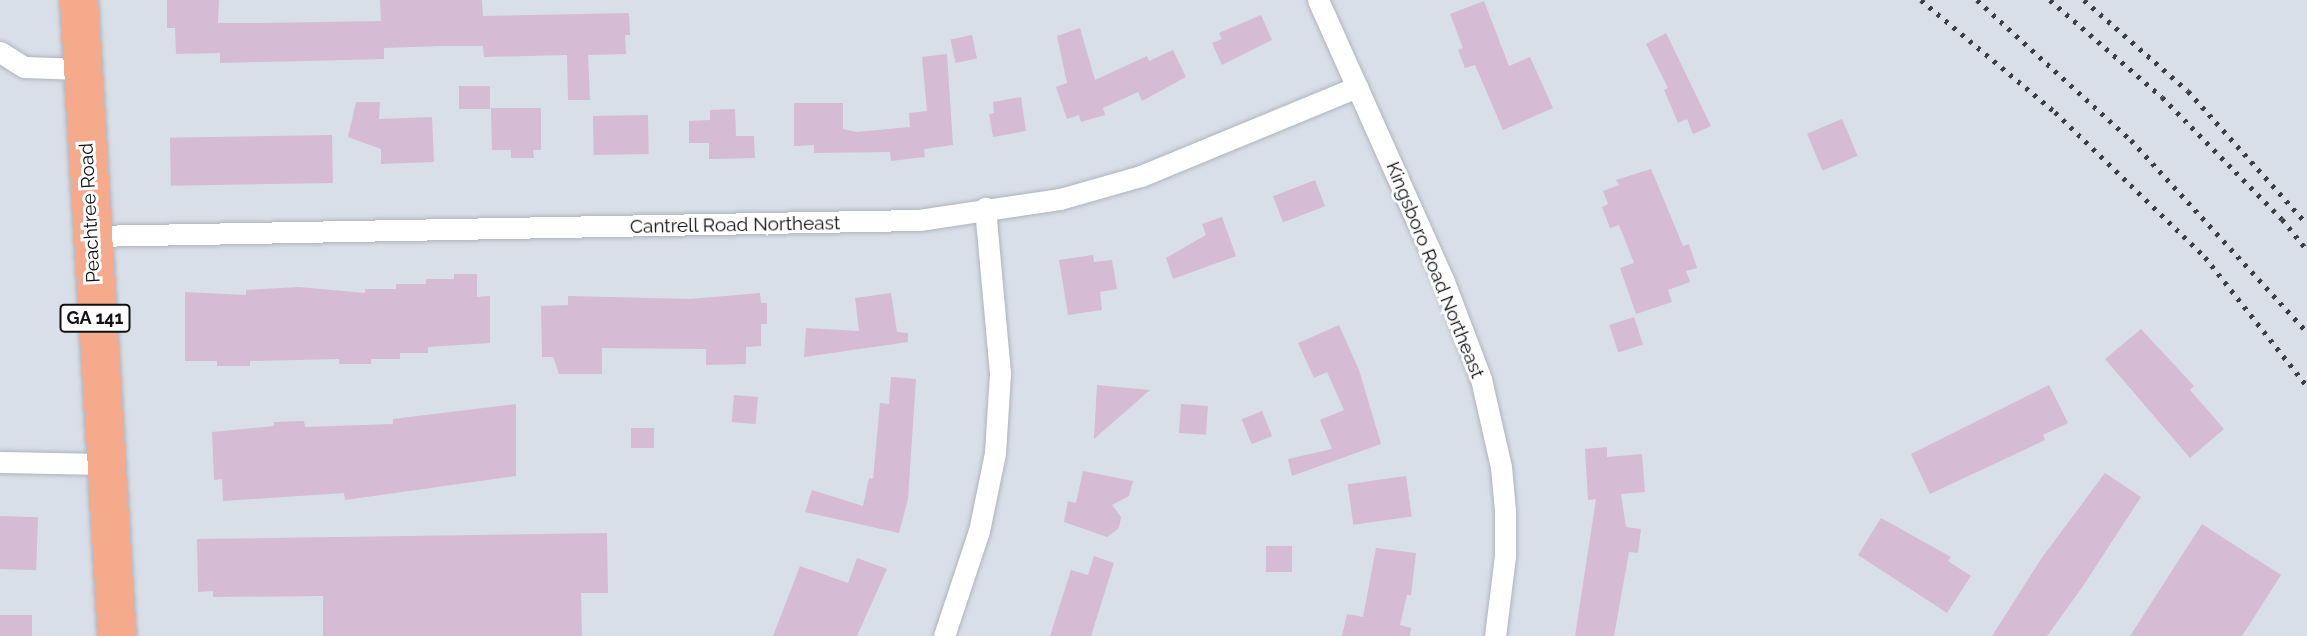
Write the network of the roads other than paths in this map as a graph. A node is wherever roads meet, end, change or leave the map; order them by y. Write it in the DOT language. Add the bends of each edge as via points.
graph roads {
  1 [pos="79,0"];
  2 [pos="1318,0"];
  3 [pos="0,52"];
  4 [pos="82,69"];
  5 [pos="1357,87"];
  6 [pos="985,208"];
  7 [pos="91,236"];
  8 [pos="0,462"];
  9 [pos="107,464"];
  10 [pos="117,636"];
  11 [pos="944,636"];
  12 [pos="1495,636"];
  1 -- 4 [label="highway, Peachtree Road / GA 141"];
  2 -- 5 [label="street, Kingsboro Road Northeast"];
  3 -- 4 [label="street" via="23,67"];
  4 -- 7 [label="highway, Peachtree Road / GA 141"];
  5 -- 6 [label="street, Cantrell Road Northeast" via="1141,176 1060,199"];
  5 -- 12 [label="street, Kingsboro Road Northeast" via="1443,279 1493,422 1505,522"];
  6 -- 7 [label="street, Cantrell Road Northeast" via="919,220 816,224"];
  6 -- 11 [label="street" via="1000,373 995,453 979,531"];
  7 -- 9 [label="highway, Peachtree Road / GA 141"];
  8 -- 9 [label="street"];
  9 -- 10 [label="highway, Peachtree Road / GA 141"];
}
